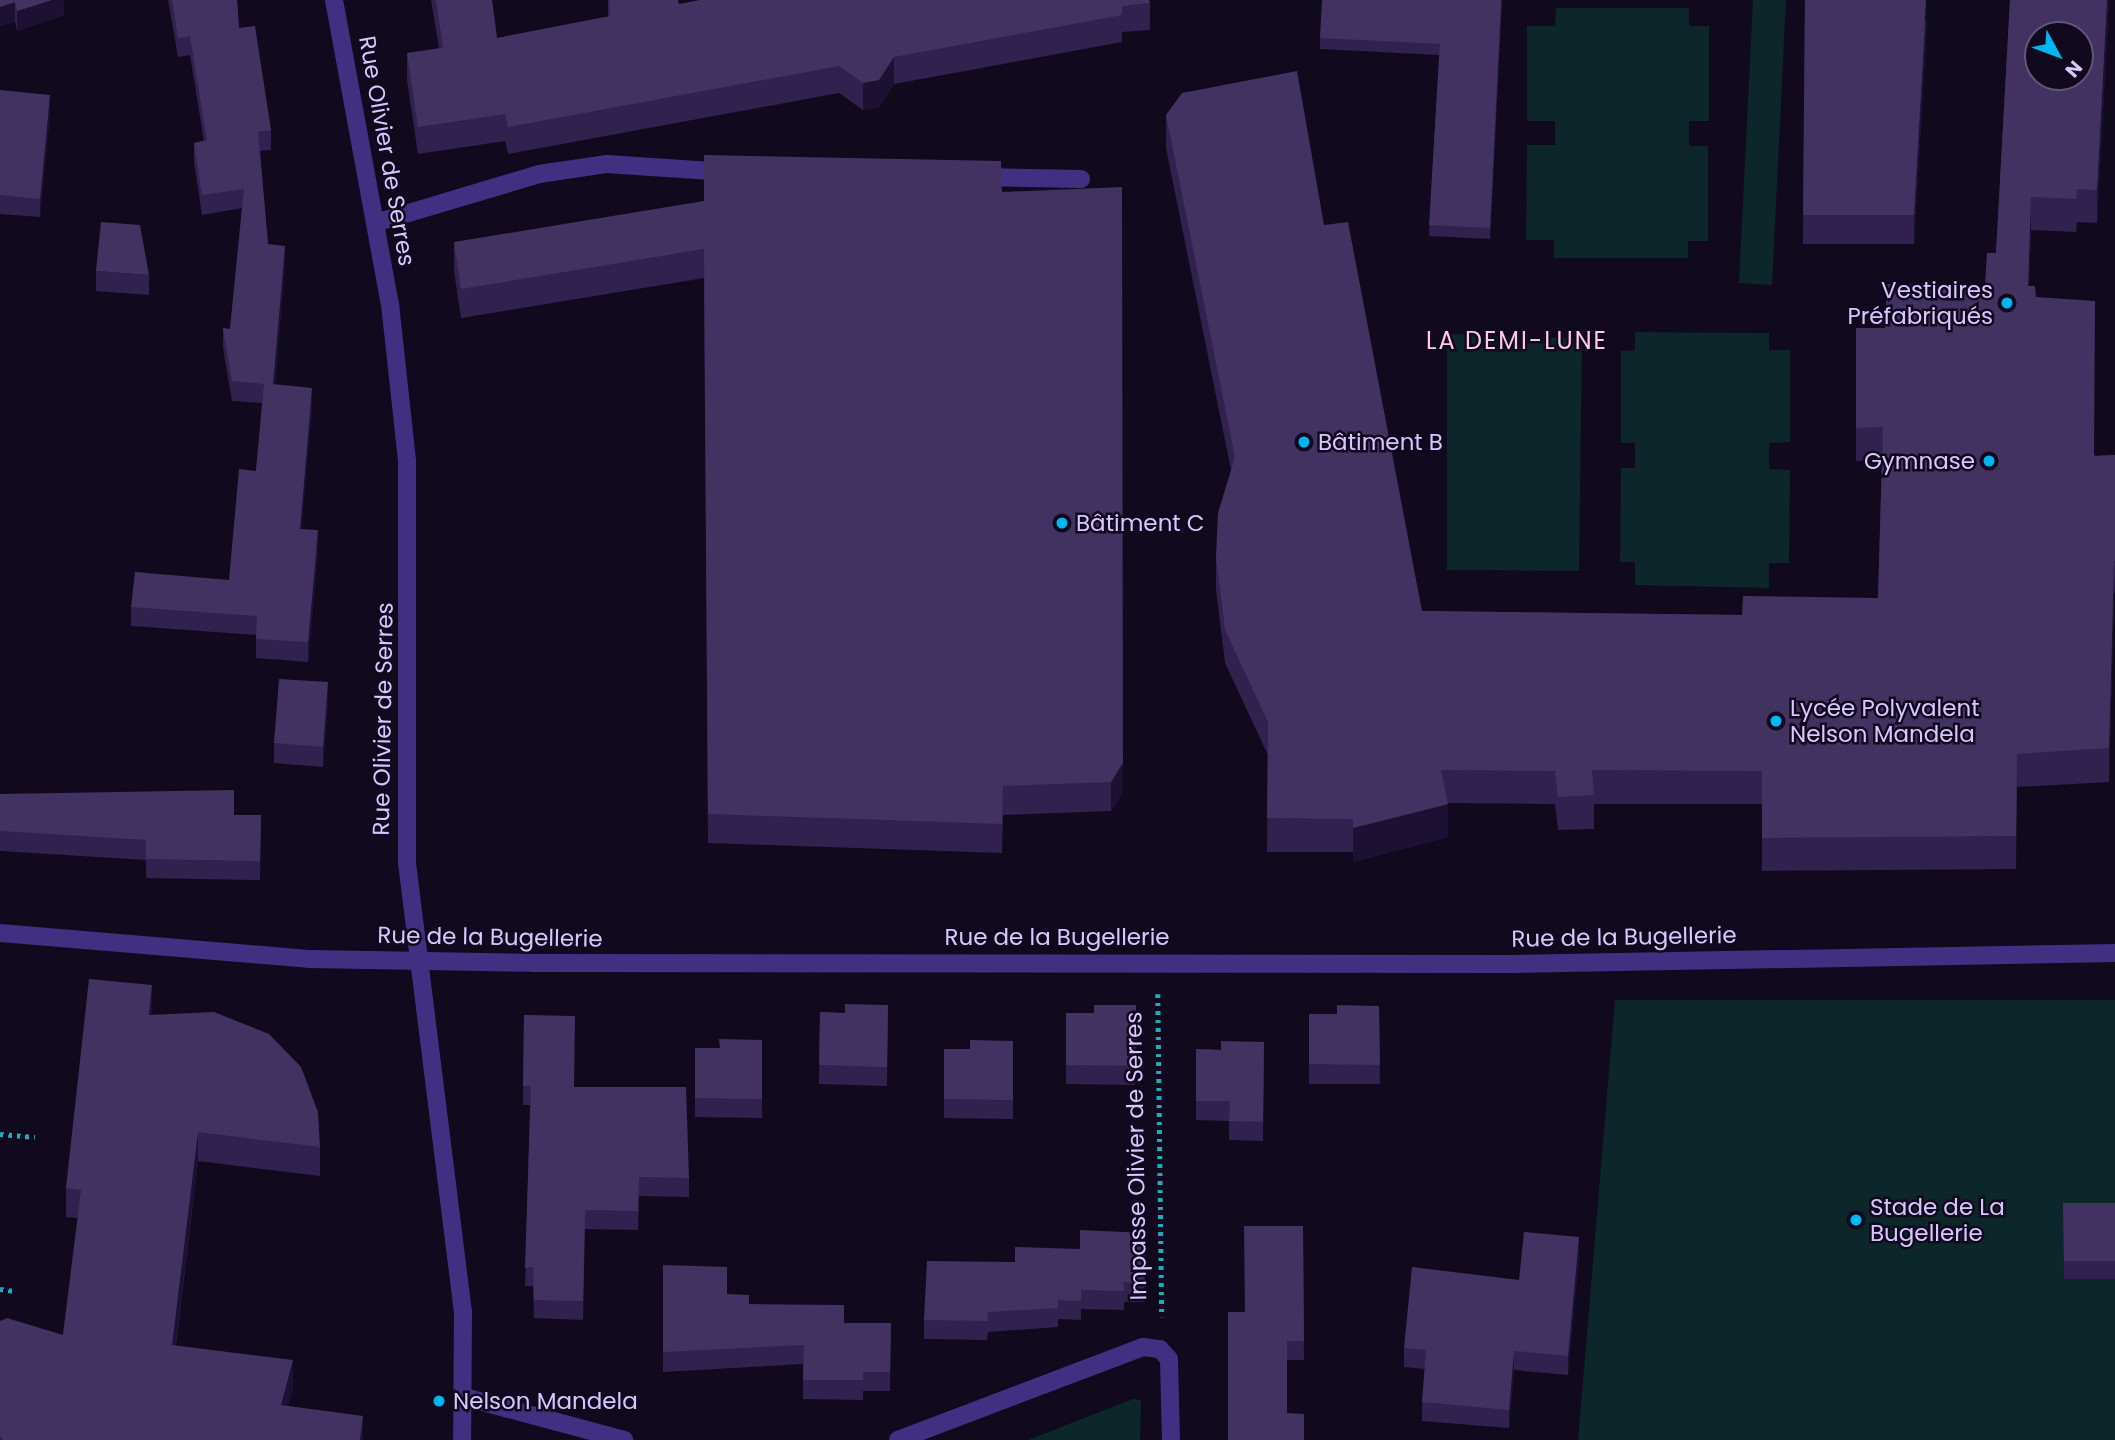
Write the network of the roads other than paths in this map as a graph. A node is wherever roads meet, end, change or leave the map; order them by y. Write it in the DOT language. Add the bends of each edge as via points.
graph roads {
  1 [pos="334,0"];
  2 [pos="751,173"];
  3 [pos="957,176"];
  4 [pos="1081,179"];
  5 [pos="375,223"];
  6 [pos="0,933"];
  7 [pos="2115,953"];
  8 [pos="417,961"];
  9 [pos="464,1397"];
  10 [pos="462,1440"];
  11 [pos="624,1440"];
  12 [pos="898,1440"];
  13 [pos="1171,1440"];
  1 -- 5 [label="street, Rue Olivier de Serres"];
  2 -- 5 [label="street" via="607,164 539,174"];
  3 -- 4 [label="street"];
  5 -- 8 [label="street, Rue Olivier de Serres" via="407,461 407,863"];
  6 -- 8 [label="street, Rue de la Bugellerie"];
  7 -- 8 [label="street, Rue de la Bugellerie" via="1513,964"];
  8 -- 9 [label="street, Rue Olivier de Serres" via="463,1311"];
  9 -- 10 [label="street, Rue Olivier de Serres"];
  9 -- 11 [label="street"];
  12 -- 13 [label="street" via="1133,1348 1153,1347 1169,1359"];
}
